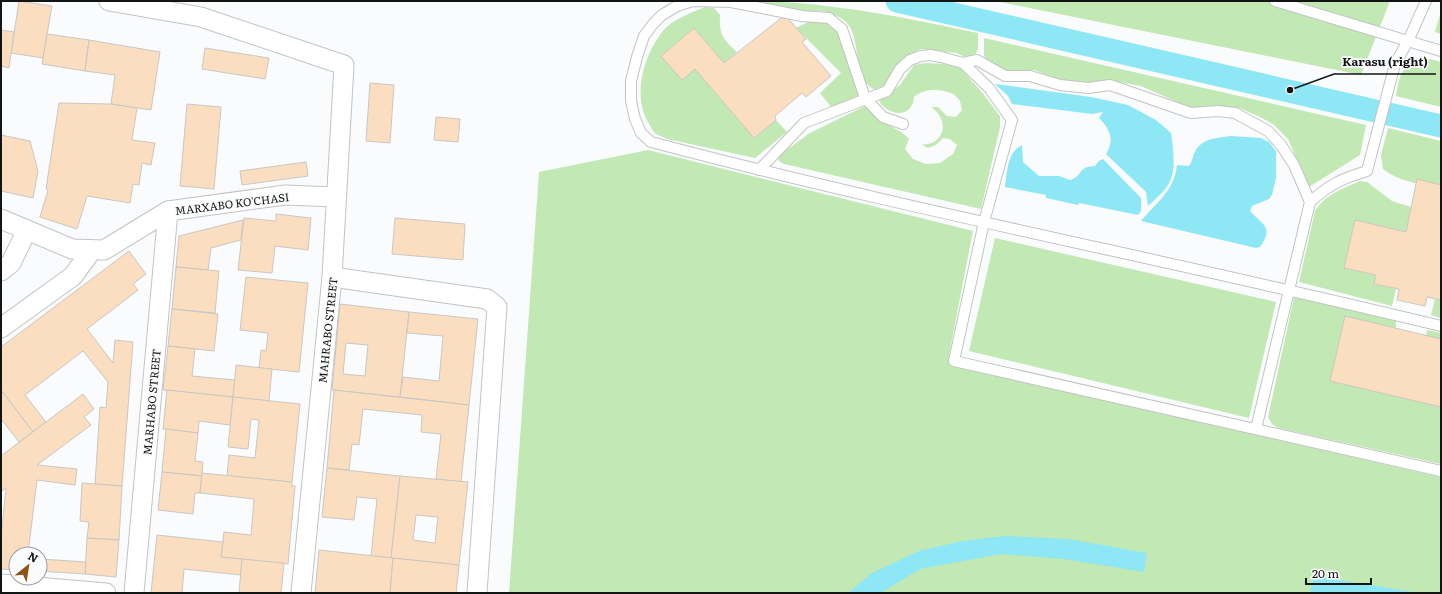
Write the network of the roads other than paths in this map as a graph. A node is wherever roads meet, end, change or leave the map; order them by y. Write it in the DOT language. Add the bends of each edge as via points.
graph roads {
  1 [pos="109,1"];
  2 [pos="1275,1"];
  3 [pos="1426,1"];
  4 [pos="731,2"];
  5 [pos="1408,41"];
  6 [pos="1441,51"];
  7 [pos="963,63"];
  8 [pos="865,98"];
  9 [pos="903,124"];
  10 [pos="759,170"];
  11 [pos="336,197"];
  12 [pos="1310,202"];
  13 [pos="168,211"];
  14 [pos="1,219"];
  15 [pos="984,222"];
  16 [pos="27,230"];
  17 [pos="92,250"];
  18 [pos="1,271"];
  19 [pos="332,277"];
  20 [pos="1289,289"];
  21 [pos="1441,326"];
  22 [pos="1,328"];
  23 [pos="1256,429"];
  24 [pos="1441,471"];
  25 [pos="1,584"];
  26 [pos="106,593"];
  27 [pos="134,593"];
  28 [pos="301,593"];
  29 [pos="477,593"];
  1 -- 11 [label="street, MAHRABO STREET" via="201,17 344,65"];
  2 -- 5 [label="lane"];
  3 -- 5 [label="lane"];
  4 -- 8 [label="lane" via="802,16 829,18 842,29"];
  4 -- 10 [label="lane" via="693,1 677,6 662,15 644,36 632,81 631,101 641,133 651,142"];
  5 -- 6 [label="lane"];
  5 -- 12 [label="lane" via="1394,67 1367,170 1325,188"];
  7 -- 8 [label="lane" via="935,56 921,56 910,60 900,69 886,91"];
  7 -- 12 [label="lane" via="977,60 1005,76 1030,76 1060,85 1088,88 1110,85 1191,113 1235,113 1268,131 1281,145 1294,165"];
  7 -- 15 [label="lane" via="989,88 1012,120"];
  8 -- 9 [label="lane" via="883,117"];
  8 -- 10 [label="lane" via="804,123"];
  10 -- 15 [label="lane"];
  11 -- 13 [label="street, MARXABO KO'CHASI" via="285,195"];
  11 -- 19 [label="street, MAHRABO STREET"];
  12 -- 20 [label="lane"];
  13 -- 17 [label="street, MARXABO KO'CHASI" via="104,250"];
  13 -- 27 [label="street, MARHABO STREET"];
  14 -- 16 [label="street, MARXABO KO'CHASI"];
  15 -- 20 [label="lane"];
  15 -- 23 [label="lane" via="954,361"];
  16 -- 17 [label="street, MARXABO KO'CHASI" via="72,249"];
  16 -- 18 [label="street" via="11,263"];
  17 -- 22 [label="street" via="73,276"];
  19 -- 28 [label="street, MAHRABO STREET"];
  19 -- 29 [label="street" via="487,299 497,307"];
  20 -- 21 [label="lane"];
  20 -- 23 [label="lane"];
  23 -- 24 [label="lane"];
  25 -- 26 [label="street"];
}
